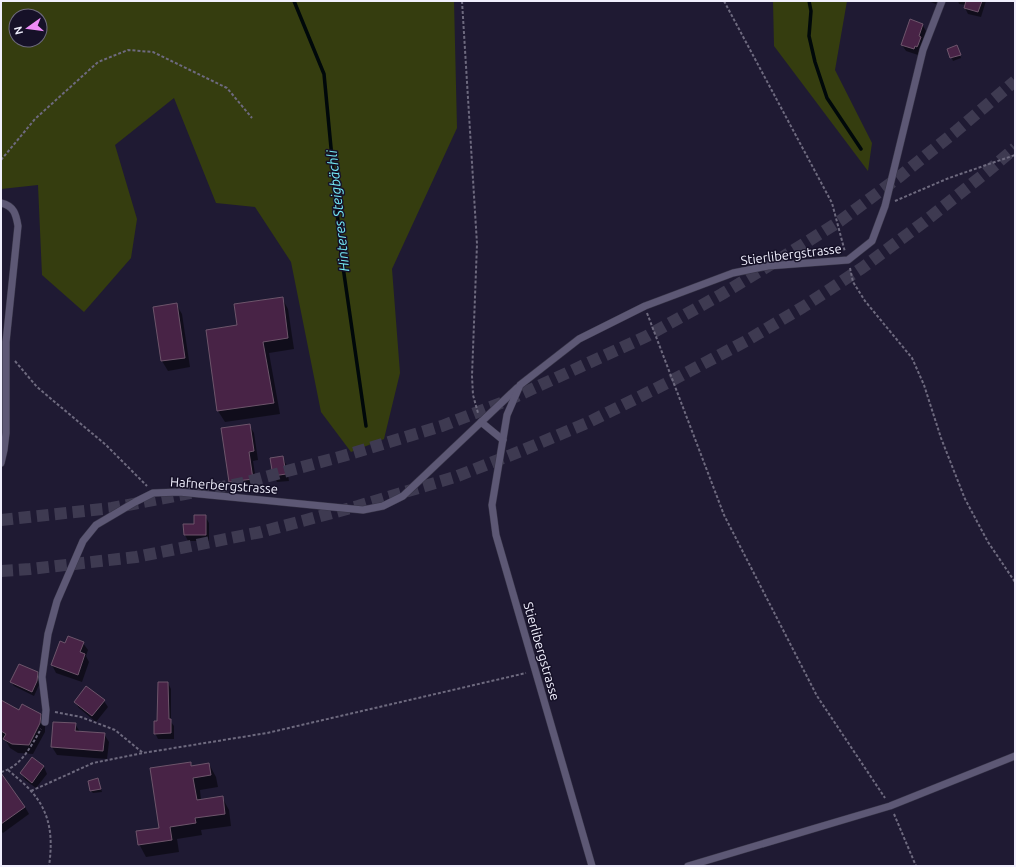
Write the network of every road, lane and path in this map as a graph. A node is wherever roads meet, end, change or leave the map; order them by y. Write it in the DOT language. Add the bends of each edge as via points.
graph roads {
  1 [pos="462,1"];
  2 [pos="724,1"];
  3 [pos="942,1"];
  4 [pos="252,118"];
  5 [pos="1015,155"];
  6 [pos="1,160"];
  7 [pos="1,203"];
  8 [pos="885,206"];
  9 [pos="848,260"];
  10 [pos="644,306"];
  11 [pos="14,360"];
  12 [pos="520,385"];
  13 [pos="481,422"];
  14 [pos="503,440"];
  15 [pos="1,463"];
  16 [pos="153,493"];
  17 [pos="1015,582"];
  18 [pos="535,671"];
  19 [pos="46,710"];
  20 [pos="45,722"];
  21 [pos="143,753"];
  22 [pos="1015,756"];
  23 [pos="8,770"];
  24 [pos="1,772"];
  25 [pos="31,791"];
  26 [pos="890,806"];
  27 [pos="49,866"];
  28 [pos="592,866"];
  29 [pos="688,866"];
  30 [pos="916,866"];
  1 -- 13 [label="path" via="477,244 472,376 473,395"];
  2 -- 9 [label="path" via="832,202"];
  3 -- 8 [label="lane, Stierlibergstrasse" via="923,50"];
  4 -- 6 [label="path" via="227,88 153,52 128,50 98,62 35,118"];
  5 -- 8 [label="path" via="949,178"];
  7 -- 15 [label="lane" via="14,211 18,226 6,342 6,433"];
  8 -- 9 [label="lane, Stierlibergstrasse" via="872,241"];
  9 -- 10 [label="lane, Stierlibergstrasse" via="768,266 733,273"];
  9 -- 17 [label="path" via="853,282 865,301 912,358 965,498 988,542"];
  10 -- 12 [label="lane, Stierlibergstrasse" via="579,339"];
  10 -- 26 [label="path" via="724,515 817,696"];
  11 -- 16 [label="path" via="37,387 106,445"];
  12 -- 13 [label="lane, Hafnerbergstrasse"];
  12 -- 14 [label="lane, Stierlibergstrasse" via="507,415"];
  13 -- 14 [label="lane"];
  13 -- 16 [label="lane, Hafnerbergstrasse" via="403,496 384,506 363,510 179,492"];
  14 -- 18 [label="lane, Stierlibergstrasse" via="492,505 496,535"];
  16 -- 19 [label="lane, Hafnerbergstrasse" via="96,525 83,541 57,601 51,623 42,677"];
  18 -- 21 [label="path" via="267,733"];
  18 -- 28 [label="lane, Stierlibergstrasse"];
  19 -- 20 [label="lane, Hafnerbergstrasse"];
  19 -- 21 [label="path" via="81,717 115,730"];
  20 -- 23 [label="path" via="24,757"];
  21 -- 25 [label="path" via="93,764"];
  22 -- 26 [label="lane"];
  23 -- 24 [label="path"];
  23 -- 25 [label="path"];
  25 -- 27 [label="path" via="49,822"];
  26 -- 29 [label="lane"];
  26 -- 30 [label="path"];
}
